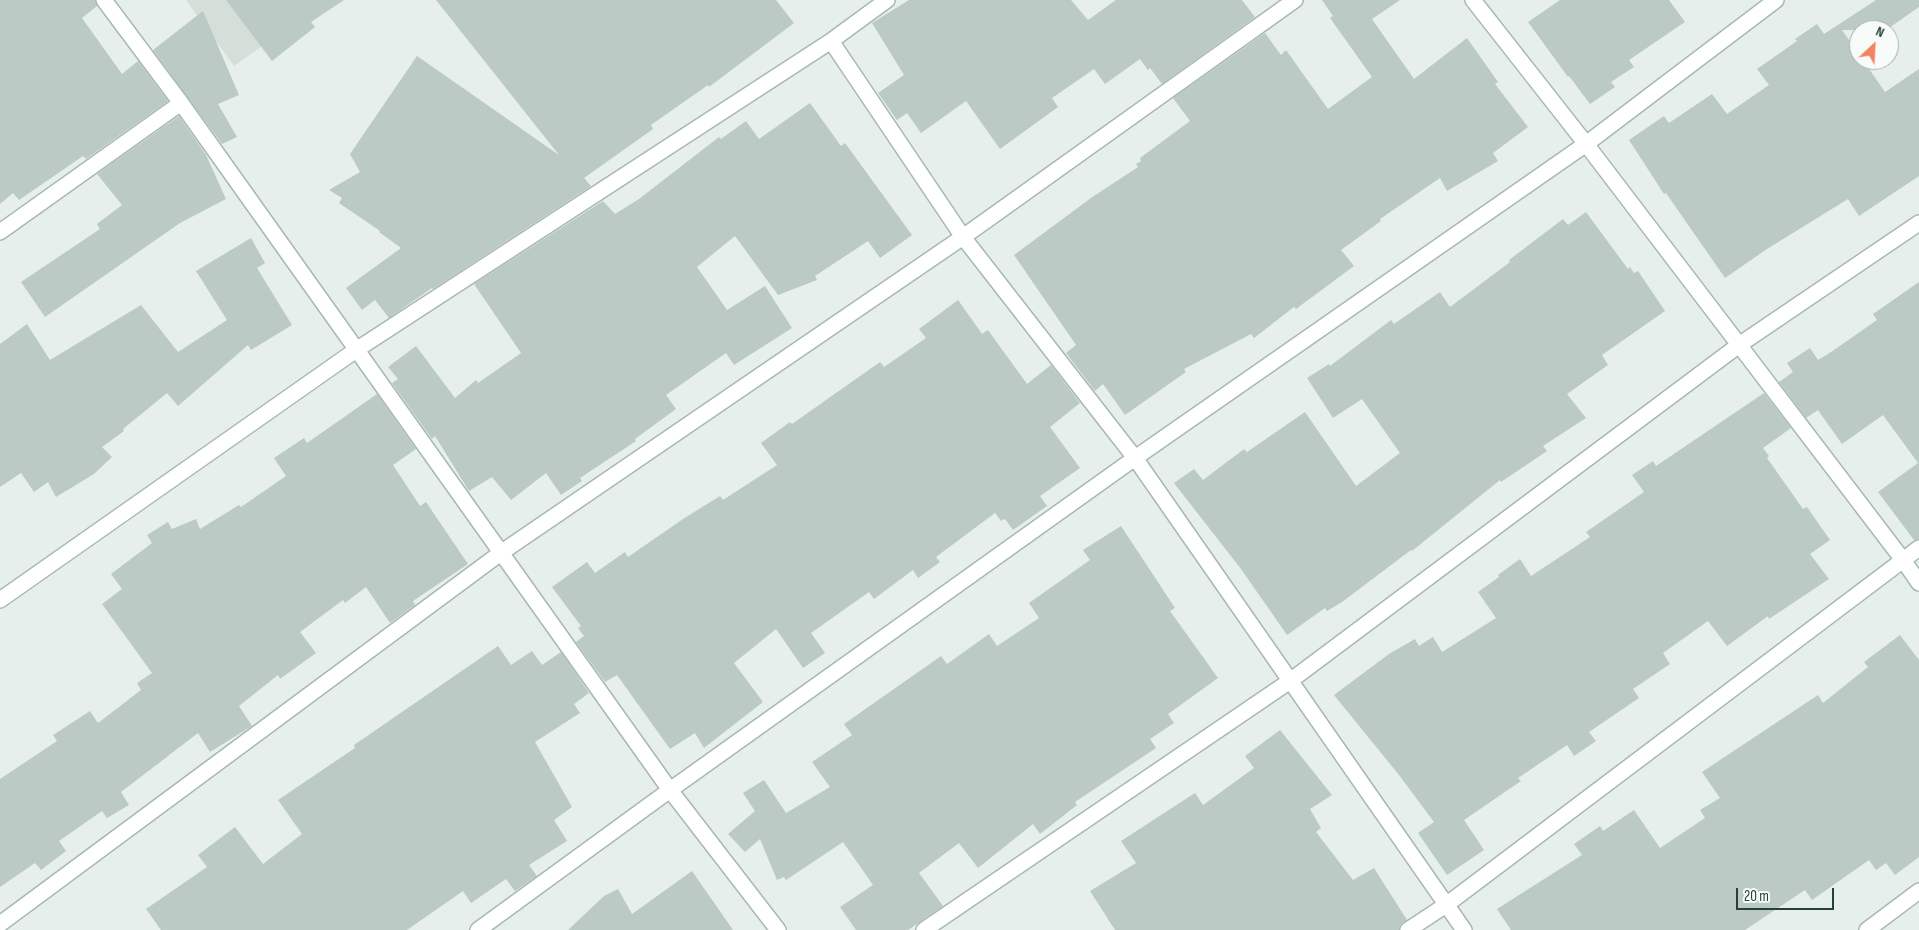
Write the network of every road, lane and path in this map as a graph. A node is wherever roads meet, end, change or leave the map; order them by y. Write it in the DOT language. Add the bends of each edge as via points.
graph roads {
  1 [pos="104,0"];
  2 [pos="887,0"];
  3 [pos="1296,0"];
  4 [pos="1473,0"];
  5 [pos="1776,0"];
  6 [pos="831,41"];
  7 [pos="181,103"];
  8 [pos="1586,144"];
  9 [pos="1919,223"];
  10 [pos="0,232"];
  11 [pos="963,237"];
  12 [pos="1739,345"];
  13 [pos="356,350"];
  14 [pos="1135,458"];
  15 [pos="1919,548"];
  16 [pos="502,552"];
  17 [pos="1903,560"];
  18 [pos="1919,583"];
  19 [pos="0,600"];
  20 [pos="1290,680"];
  21 [pos="670,790"];
  22 [pos="1919,891"];
  23 [pos="1446,905"];
  24 [pos="0,924"];
  25 [pos="478,930"];
  26 [pos="778,930"];
  27 [pos="924,930"];
  28 [pos="1408,930"];
  29 [pos="1464,930"];
  30 [pos="1867,930"];
  1 -- 7 [label="street"];
  2 -- 6 [label="street"];
  3 -- 11 [label="street"];
  4 -- 8 [label="street"];
  5 -- 8 [label="street"];
  6 -- 11 [label="street"];
  6 -- 13 [label="street"];
  7 -- 10 [label="street"];
  7 -- 13 [label="street"];
  8 -- 12 [label="street"];
  8 -- 14 [label="street"];
  9 -- 12 [label="street"];
  11 -- 14 [label="street"];
  11 -- 16 [label="street"];
  12 -- 17 [label="street"];
  12 -- 20 [label="street"];
  13 -- 16 [label="street"];
  13 -- 19 [label="street"];
  14 -- 20 [label="street"];
  14 -- 21 [label="street"];
  15 -- 17 [label="street"];
  16 -- 21 [label="street"];
  16 -- 24 [label="street"];
  17 -- 18 [label="street"];
  17 -- 23 [label="street"];
  20 -- 23 [label="street"];
  20 -- 27 [label="street"];
  21 -- 25 [label="street"];
  21 -- 26 [label="street"];
  22 -- 30 [label="street"];
  23 -- 28 [label="street"];
  23 -- 29 [label="street"];
}
